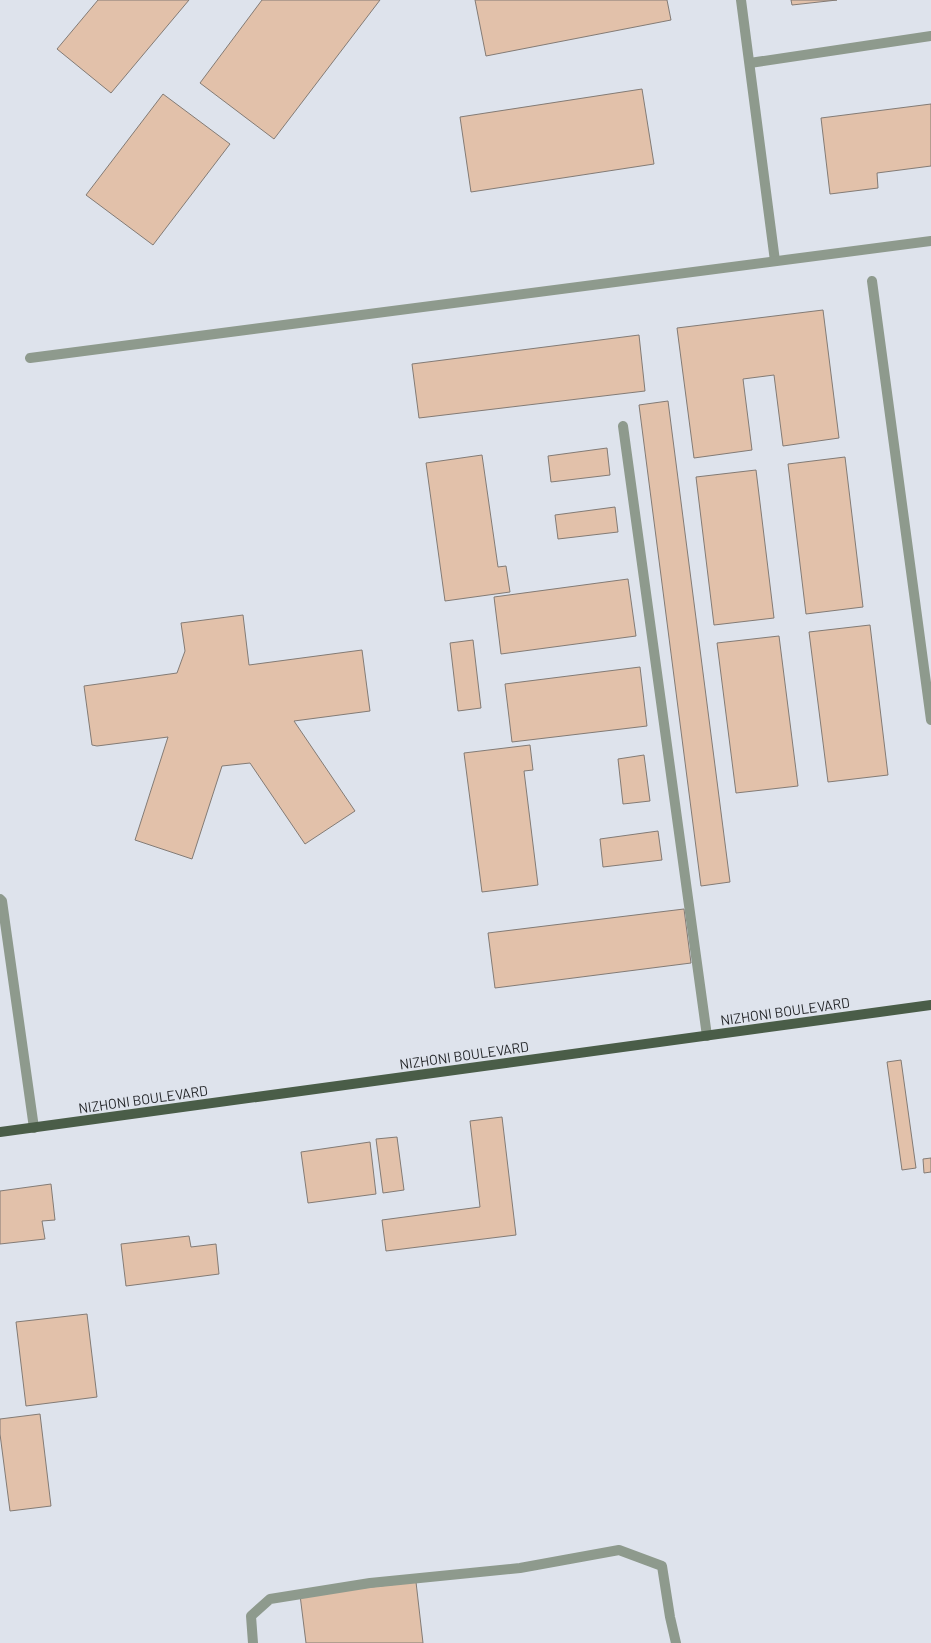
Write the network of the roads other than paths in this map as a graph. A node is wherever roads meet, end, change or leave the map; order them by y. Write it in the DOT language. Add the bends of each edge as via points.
graph roads {
  1 [pos="741,0"];
  2 [pos="931,36"];
  3 [pos="750,63"];
  4 [pos="931,241"];
  5 [pos="775,261"];
  6 [pos="872,281"];
  7 [pos="30,358"];
  8 [pos="623,426"];
  9 [pos="931,720"];
  10 [pos="0,899"];
  11 [pos="931,1005"];
  12 [pos="707,1036"];
  13 [pos="34,1128"];
  14 [pos="0,1132"];
  15 [pos="253,1643"];
  16 [pos="676,1643"];
  1 -- 3 [label="street"];
  2 -- 3 [label="street"];
  3 -- 5 [label="street"];
  4 -- 5 [label="street"];
  5 -- 7 [label="street"];
  6 -- 9 [label="street"];
  8 -- 12 [label="street"];
  10 -- 13 [label="street"];
  11 -- 12 [label="main road, NIZHONI BOULEVARD"];
  12 -- 13 [label="main road, NIZHONI BOULEVARD"];
  13 -- 14 [label="main road, NIZHONI BOULEVARD"];
  15 -- 16 [label="street" via="251,1616 270,1599 370,1583 520,1568 619,1550 662,1566"];
}
